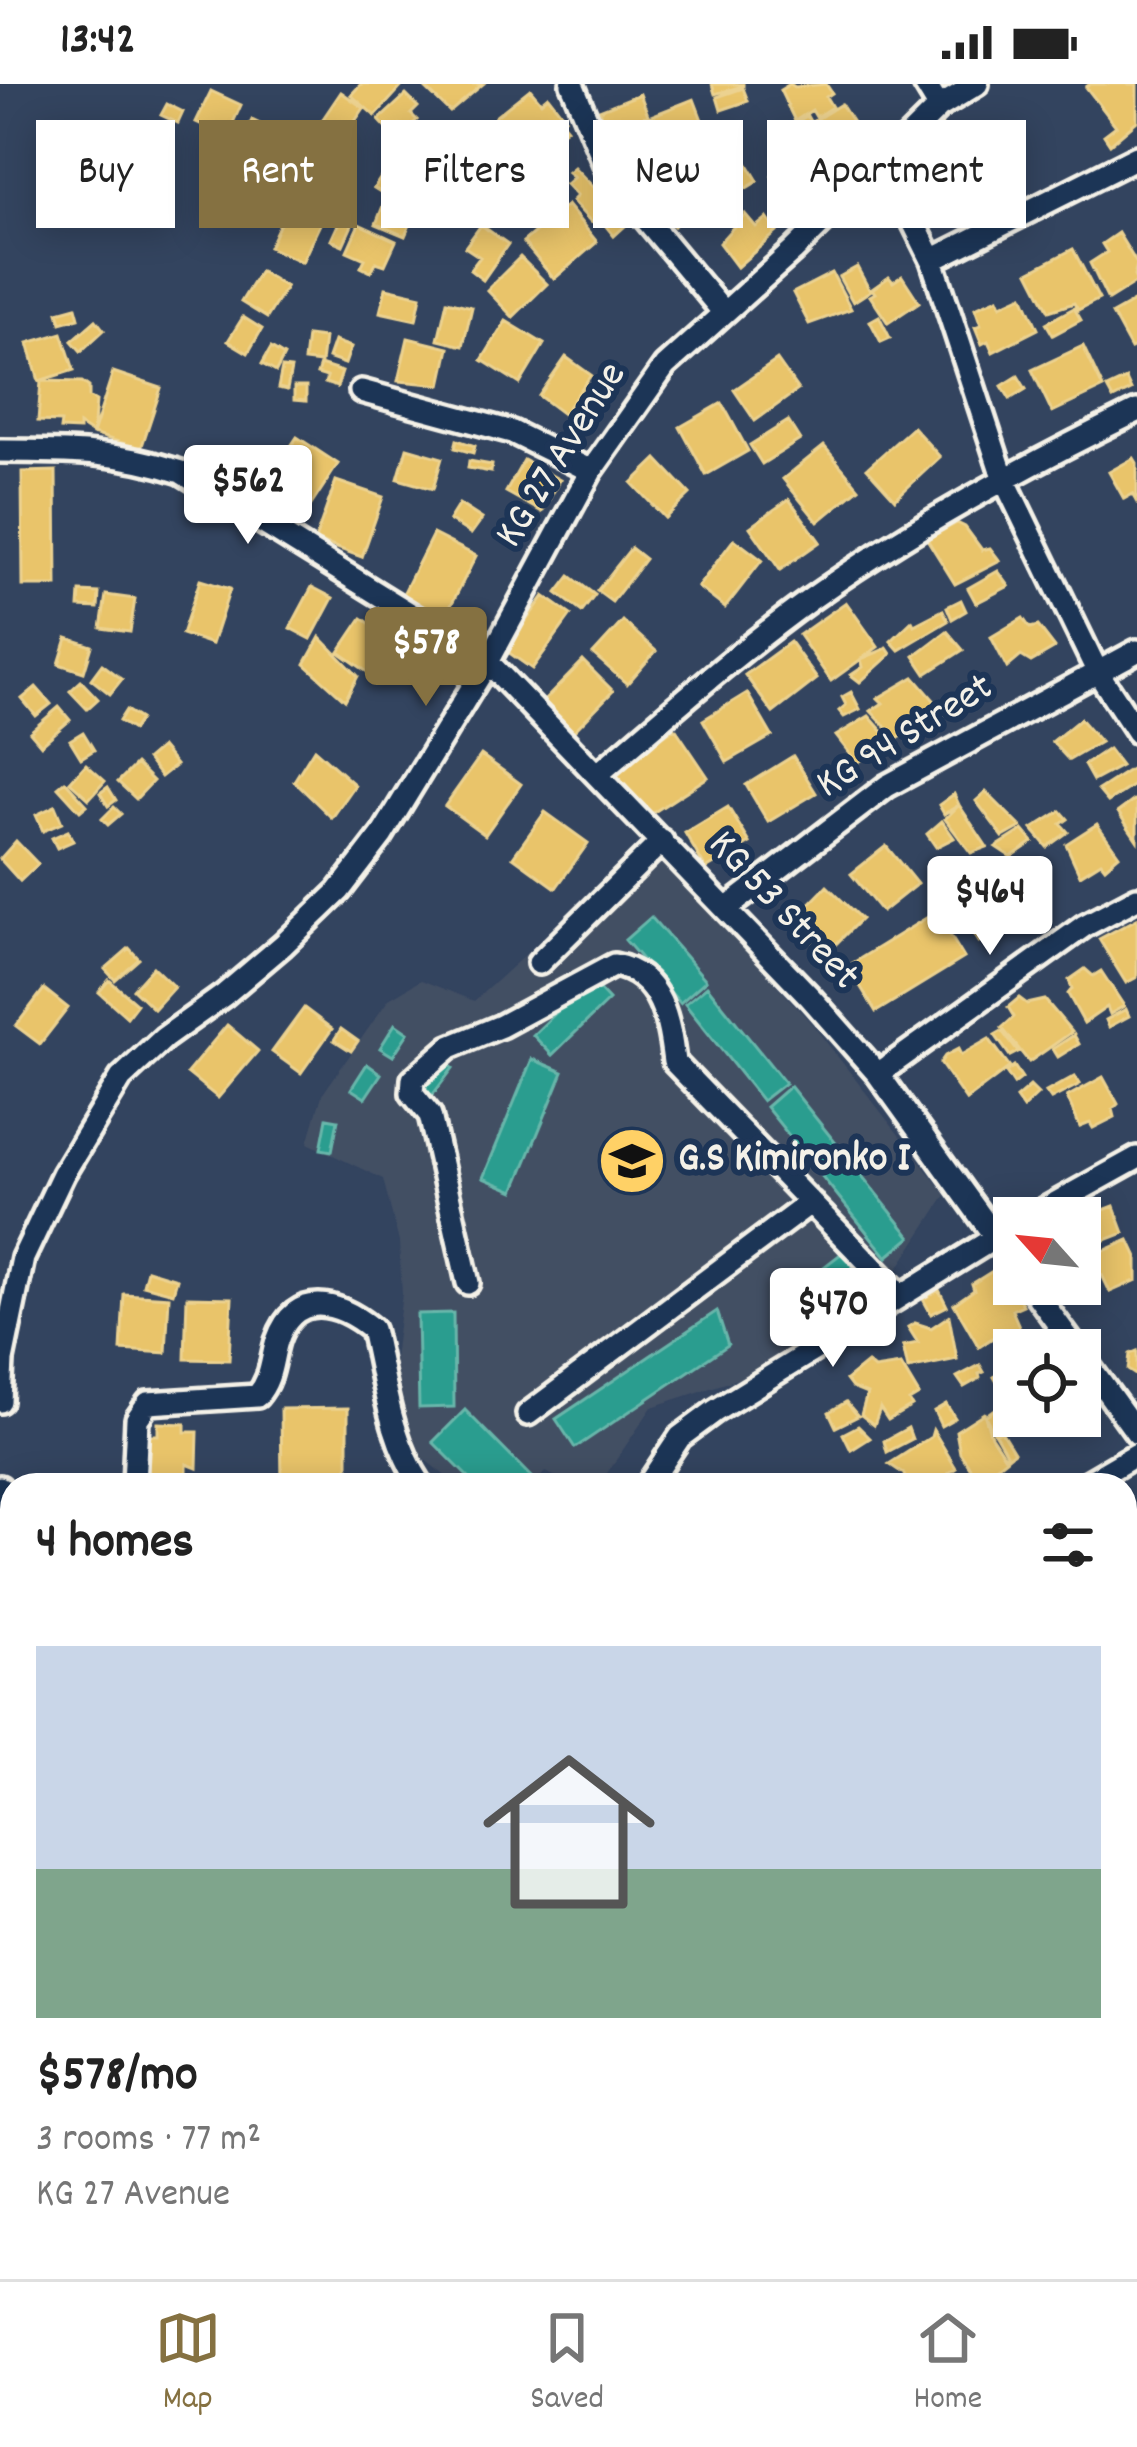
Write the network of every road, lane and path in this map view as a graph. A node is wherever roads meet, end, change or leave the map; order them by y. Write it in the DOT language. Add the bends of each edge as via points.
graph roads {
  1 [pos="572,84"];
  2 [pos="925,84"];
  3 [pos="977,84"];
  4 [pos="940,107"];
  5 [pos="926,120"];
  6 [pos="1137,157"];
  7 [pos="813,228"];
  8 [pos="916,228"];
  9 [pos="932,260"];
  10 [pos="724,313"];
  11 [pos="362,391"];
  12 [pos="1137,411"];
  13 [pos="0,451"];
  14 [pos="591,471"];
  15 [pos="1004,477"];
  16 [pos="1137,651"];
  17 [pos="488,662"];
  18 [pos="1096,671"];
  19 [pos="1137,732"];
  20 [pos="598,774"];
  21 [pos="662,841"];
  22 [pos="1137,898"];
  23 [pos="726,909"];
  24 [pos="539,963"];
  25 [pos="878,1074"];
  26 [pos="1137,1158"];
  27 [pos="1067,1197"];
  28 [pos="812,1202"];
  29 [pos="993,1216"];
  30 [pos="993,1238"];
  31 [pos="9,1281"];
  32 [pos="469,1283"];
  33 [pos="899,1294"];
  34 [pos="1101,1384"];
  35 [pos="0,1401"];
  36 [pos="528,1414"];
  37 [pos="1137,1433"];
  38 [pos="1137,1454"];
  39 [pos="135,1473"];
  40 [pos="413,1473"];
  41 [pos="656,1473"];
  42 [pos="1105,1473"];
  1 -- 10 [label="street" via="610,176"];
  2 -- 4 [label="street"];
  3 -- 4 [label="street, KG 27 Avenue"];
  4 -- 5 [label="street, KG 27 Avenue"];
  6 -- 9 [label="street"];
  7 -- 10 [label="street, KG 27 Avenue"];
  8 -- 9 [label="street"];
  9 -- 15 [label="street"];
  10 -- 14 [label="street, KG 27 Avenue" via="665,366"];
  11 -- 14 [label="street" via="512,432"];
  12 -- 15 [label="street"];
  13 -- 17 [label="street, KG 53 Street" via="97,451 181,472"];
  14 -- 17 [label="street, KG 27 Avenue"];
  15 -- 18 [label="street"];
  15 -- 20 [label="street" via="814,597"];
  16 -- 18 [label="street, KG 94 Street"];
  17 -- 20 [label="street, KG 53 Street"];
  17 -- 31 [label="street, KG 27 Avenue" via="339,891 121,1078"];
  18 -- 19 [label="street"];
  18 -- 23 [label="street, KG 94 Street" via="887,786"];
  20 -- 21 [label="street, KG 53 Street"];
  21 -- 23 [label="street, KG 53 Street"];
  21 -- 24 [label="street"];
  22 -- 25 [label="street" via="1084,926"];
  23 -- 25 [label="street, KG 53 Street"];
  25 -- 29 [label="street, KG 53 Street"];
  26 -- 27 [label="street"];
  28 -- 32 [label="street" via="674,1062 661,1000 630,968 614,965 450,1047 413,1079 412,1093 430,1115"];
  28 -- 33 [label="street"];
  28 -- 36 [label="street"];
  30 -- 33 [label="street"];
  31 -- 35 [label="street, KG 27 Avenue"];
  33 -- 41 [label="street" via="680,1437"];
  34 -- 37 [label="street"];
  38 -- 42 [label="street"];
  39 -- 40 [label="street" via="137,1419 148,1403 257,1396 292,1316 324,1304 372,1329 388,1413"];
}
